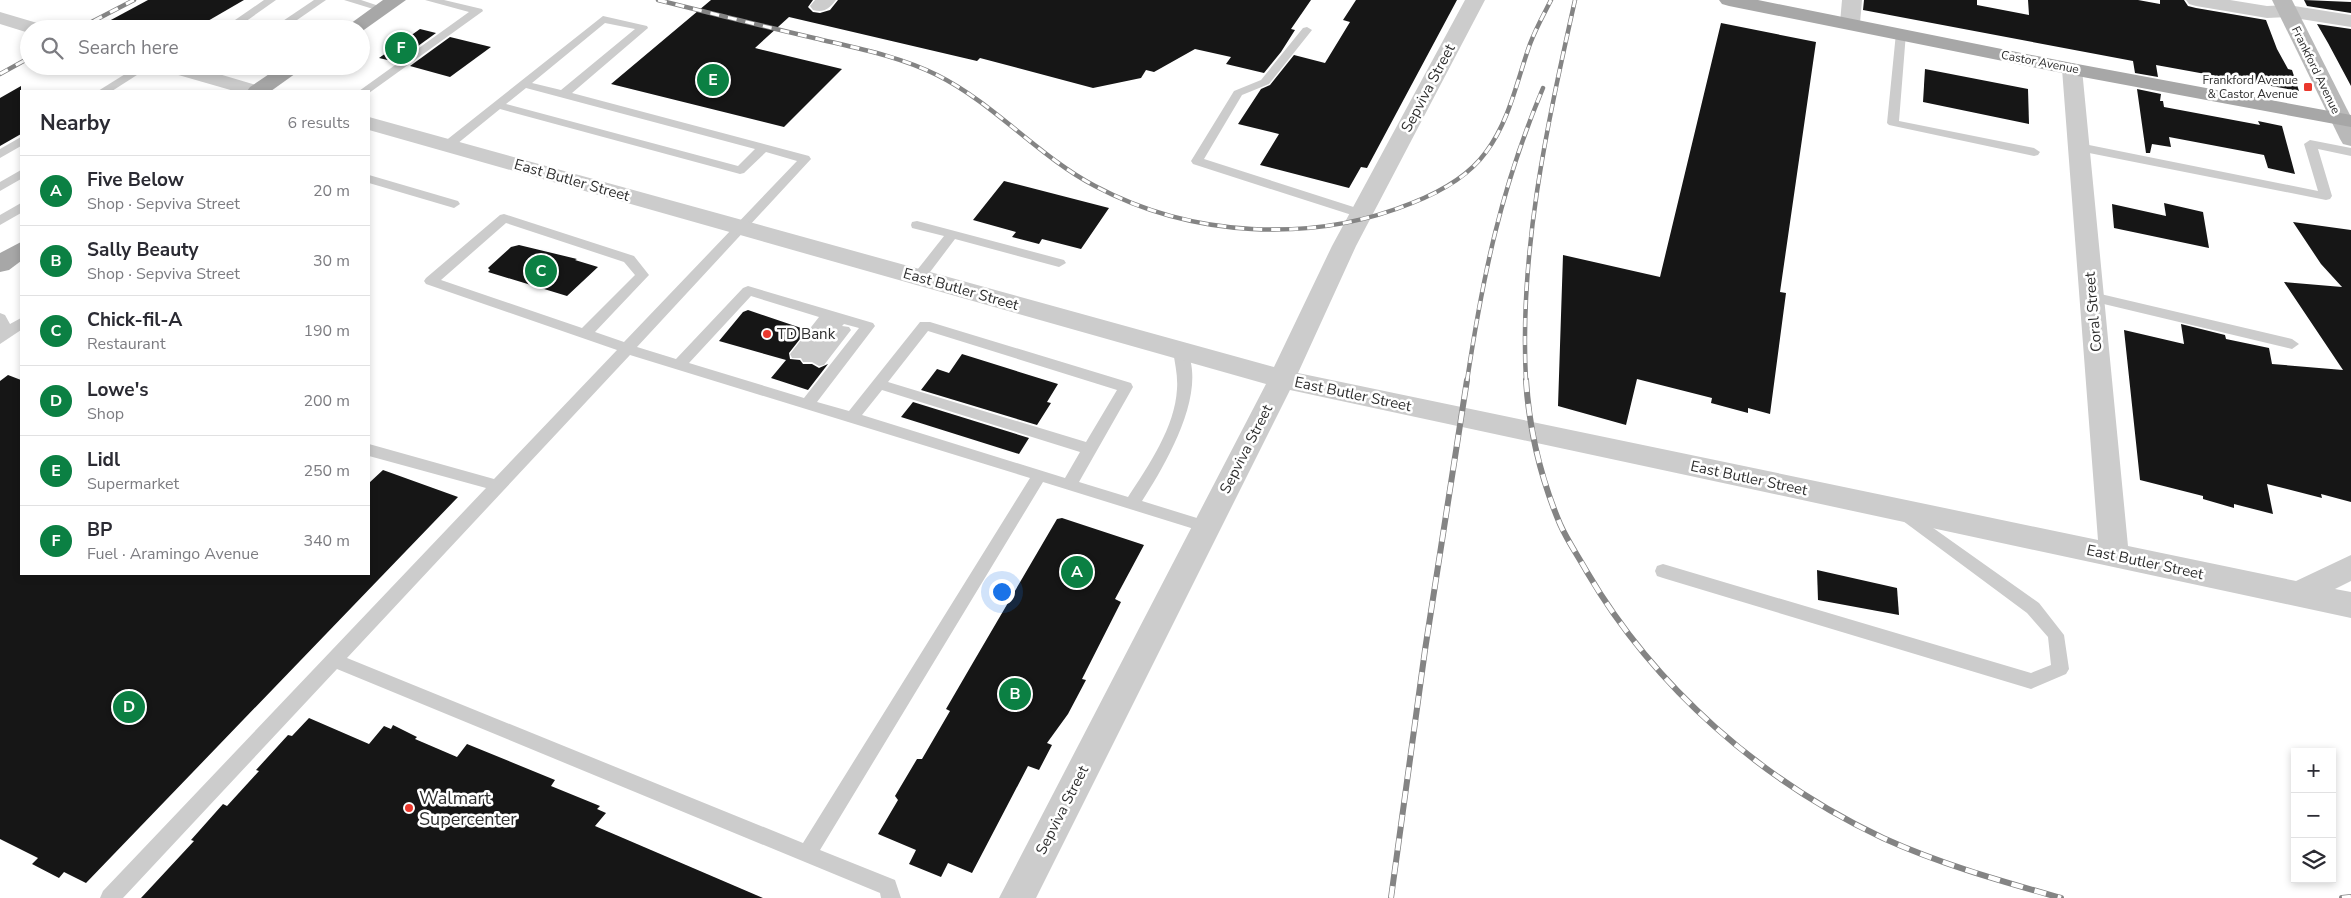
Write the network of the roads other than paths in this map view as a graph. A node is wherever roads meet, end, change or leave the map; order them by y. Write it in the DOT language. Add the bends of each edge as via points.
graph roads {
  1 [pos="271,0"];
  2 [pos="321,0"];
  3 [pos="349,0"];
  4 [pos="430,0"];
  5 [pos="1475,0"];
  6 [pos="1729,0"];
  7 [pos="1852,0"];
  8 [pos="2196,0"];
  9 [pos="390,4"];
  10 [pos="2285,6"];
  11 [pos="0,18"];
  12 [pos="241,20"];
  13 [pos="290,20"];
  14 [pos="366,20"];
  15 [pos="2351,21"];
  16 [pos="1850,23"];
  17 [pos="20,24"];
  18 [pos="1307,30"];
  19 [pos="1901,34"];
  20 [pos="2072,68"];
  21 [pos="131,75"];
  22 [pos="206,75"];
  23 [pos="282,75"];
  24 [pos="524,84"];
  25 [pos="108,89"];
  26 [pos="254,90"];
  27 [pos="259,90"];
  28 [pos="366,90"];
  29 [pos="563,95"];
  30 [pos="497,105"];
  31 [pos="2346,120"];
  32 [pos="370,123"];
  33 [pos="2351,139"];
  34 [pos="20,142"];
  35 [pos="448,145"];
  36 [pos="2079,147"];
  37 [pos="762,148"];
  38 [pos="2034,152"];
  39 [pos="2351,152"];
  40 [pos="0,154"];
  41 [pos="20,175"];
  42 [pos="370,179"];
  43 [pos="0,187"];
  44 [pos="454,204"];
  45 [pos="20,208"];
  46 [pos="1362,214"];
  47 [pos="2,218"];
  48 [pos="20,223"];
  49 [pos="917,225"];
  50 [pos="743,228"];
  51 [pos="952,235"];
  52 [pos="20,251"];
  53 [pos="1059,263"];
  54 [pos="0,264"];
  55 [pos="919,277"];
  56 [pos="2092,297"];
  57 [pos="0,318"];
  58 [pos="840,318"];
  59 [pos="20,324"];
  60 [pos="3,334"];
  61 [pos="585,334"];
  62 [pos="20,338"];
  63 [pos="2292,344"];
  64 [pos="628,349"];
  65 [pos="1180,351"];
  66 [pos="679,365"];
  67 [pos="1282,379"];
  68 [pos="878,384"];
  69 [pos="777,395"];
  70 [pos="808,403"];
  71 [pos="852,418"];
  72 [pos="370,450"];
  73 [pos="1089,450"];
  74 [pos="1039,476"];
  75 [pos="1068,485"];
  76 [pos="498,486"];
  77 [pos="1132,504"];
  78 [pos="1900,510"];
  79 [pos="1206,527"];
  80 [pos="2114,556"];
  81 [pos="2351,567"];
  82 [pos="1663,571"];
  83 [pos="2298,594"];
  84 [pos="2351,605"];
  85 [pos="334,660"];
  86 [pos="807,854"];
  87 [pos="110,898"];
  88 [pos="891,898"];
  89 [pos="1017,898"];
  1 -- 12 [label="lane"];
  2 -- 13 [label="lane"];
  3 -- 9 [label="lane"];
  4 -- 28 [label="lane" via="478,11"];
  5 -- 46 [label="street, Sepviva Street"];
  6 -- 16 [label="main road, Castor Avenue"];
  7 -- 16 [label="street"];
  8 -- 10 [label="street" via="2267,12"];
  9 -- 14 [label="main road"];
  10 -- 15 [label="street"];
  10 -- 31 [label="main road, Frankford Avenue"];
  11 -- 17 [label="street"];
  16 -- 19 [label="main road, Castor Avenue"];
  18 -- 46 [label="lane" via="1265,82 1238,94 1197,161"];
  19 -- 20 [label="main road, Castor Avenue"];
  19 -- 38 [label="lane" via="1892,123"];
  20 -- 31 [label="main road, Castor Avenue"];
  20 -- 36 [label="street, Coral Street"];
  21 -- 25 [label="lane"];
  22 -- 26 [label="street"];
  23 -- 27 [label="main road"];
  24 -- 29 [label="lane"];
  24 -- 29 [label="lane" via="603,19 643,28"];
  24 -- 30 [label="lane"];
  29 -- 37 [label="lane"];
  30 -- 35 [label="lane"];
  30 -- 37 [label="lane" via="740,170"];
  31 -- 33 [label="main road, Frankford Avenue"];
  32 -- 35 [label="street, East Butler Street"];
  34 -- 40 [label="lane"];
  35 -- 50 [label="street, East Butler Street"];
  36 -- 39 [label="lane" via="2326,196 2310,144"];
  36 -- 56 [label="street, Coral Street"];
  37 -- 50 [label="lane" via="805,159"];
  41 -- 43 [label="lane"];
  42 -- 44 [label="lane"];
  45 -- 47 [label="lane"];
  46 -- 67 [label="street, Sepviva Street"];
  47 -- 48 [label="lane"];
  49 -- 51 [label="lane"];
  50 -- 55 [label="street, East Butler Street"];
  50 -- 64 [label="lane"];
  51 -- 53 [label="lane"];
  51 -- 55 [label="lane"];
  52 -- 54 [label="main road"];
  55 -- 65 [label="street, East Butler Street"];
  56 -- 63 [label="lane"];
  56 -- 80 [label="street, Coral Street"];
  57 -- 60 [label="lane"];
  58 -- 58 [label="lane" via="808,358"];
  58 -- 66 [label="lane" via="748,291"];
  58 -- 70 [label="lane" via="868,326"];
  59 -- 60 [label="lane"];
  60 -- 62 [label="lane"];
  61 -- 61 [label="lane" via="432,281 504,218 629,259 642,275"];
  61 -- 64 [label="lane"];
  64 -- 66 [label="lane"];
  64 -- 76 [label="lane"];
  65 -- 67 [label="street, East Butler Street"];
  65 -- 77 [label="lane" via="1184,391 1178,416 1149,477"];
  66 -- 69 [label="lane"];
  67 -- 78 [label="street, East Butler Street"];
  67 -- 79 [label="street, Sepviva Street"];
  68 -- 71 [label="lane"];
  68 -- 73 [label="lane"];
  68 -- 73 [label="lane" via="925,325 1126,387"];
  69 -- 69 [label="lane" via="787,383"];
  69 -- 70 [label="lane"];
  70 -- 71 [label="lane"];
  71 -- 74 [label="lane"];
  72 -- 76 [label="lane"];
  73 -- 75 [label="lane"];
  74 -- 75 [label="lane"];
  74 -- 86 [label="lane"];
  75 -- 77 [label="lane"];
  76 -- 85 [label="lane"];
  77 -- 79 [label="lane"];
  78 -- 80 [label="street, East Butler Street"];
  78 -- 82 [label="lane" via="2033,608 2056,635 2060,669 2031,681"];
  79 -- 89 [label="street, Sepviva Street"];
  80 -- 83 [label="street, East Butler Street"];
  81 -- 83 [label="street"];
  83 -- 84 [label="street, East Butler Street"];
  85 -- 86 [label="lane"];
  85 -- 87 [label="lane"];
  86 -- 88 [label="lane" via="888,887"];
}
